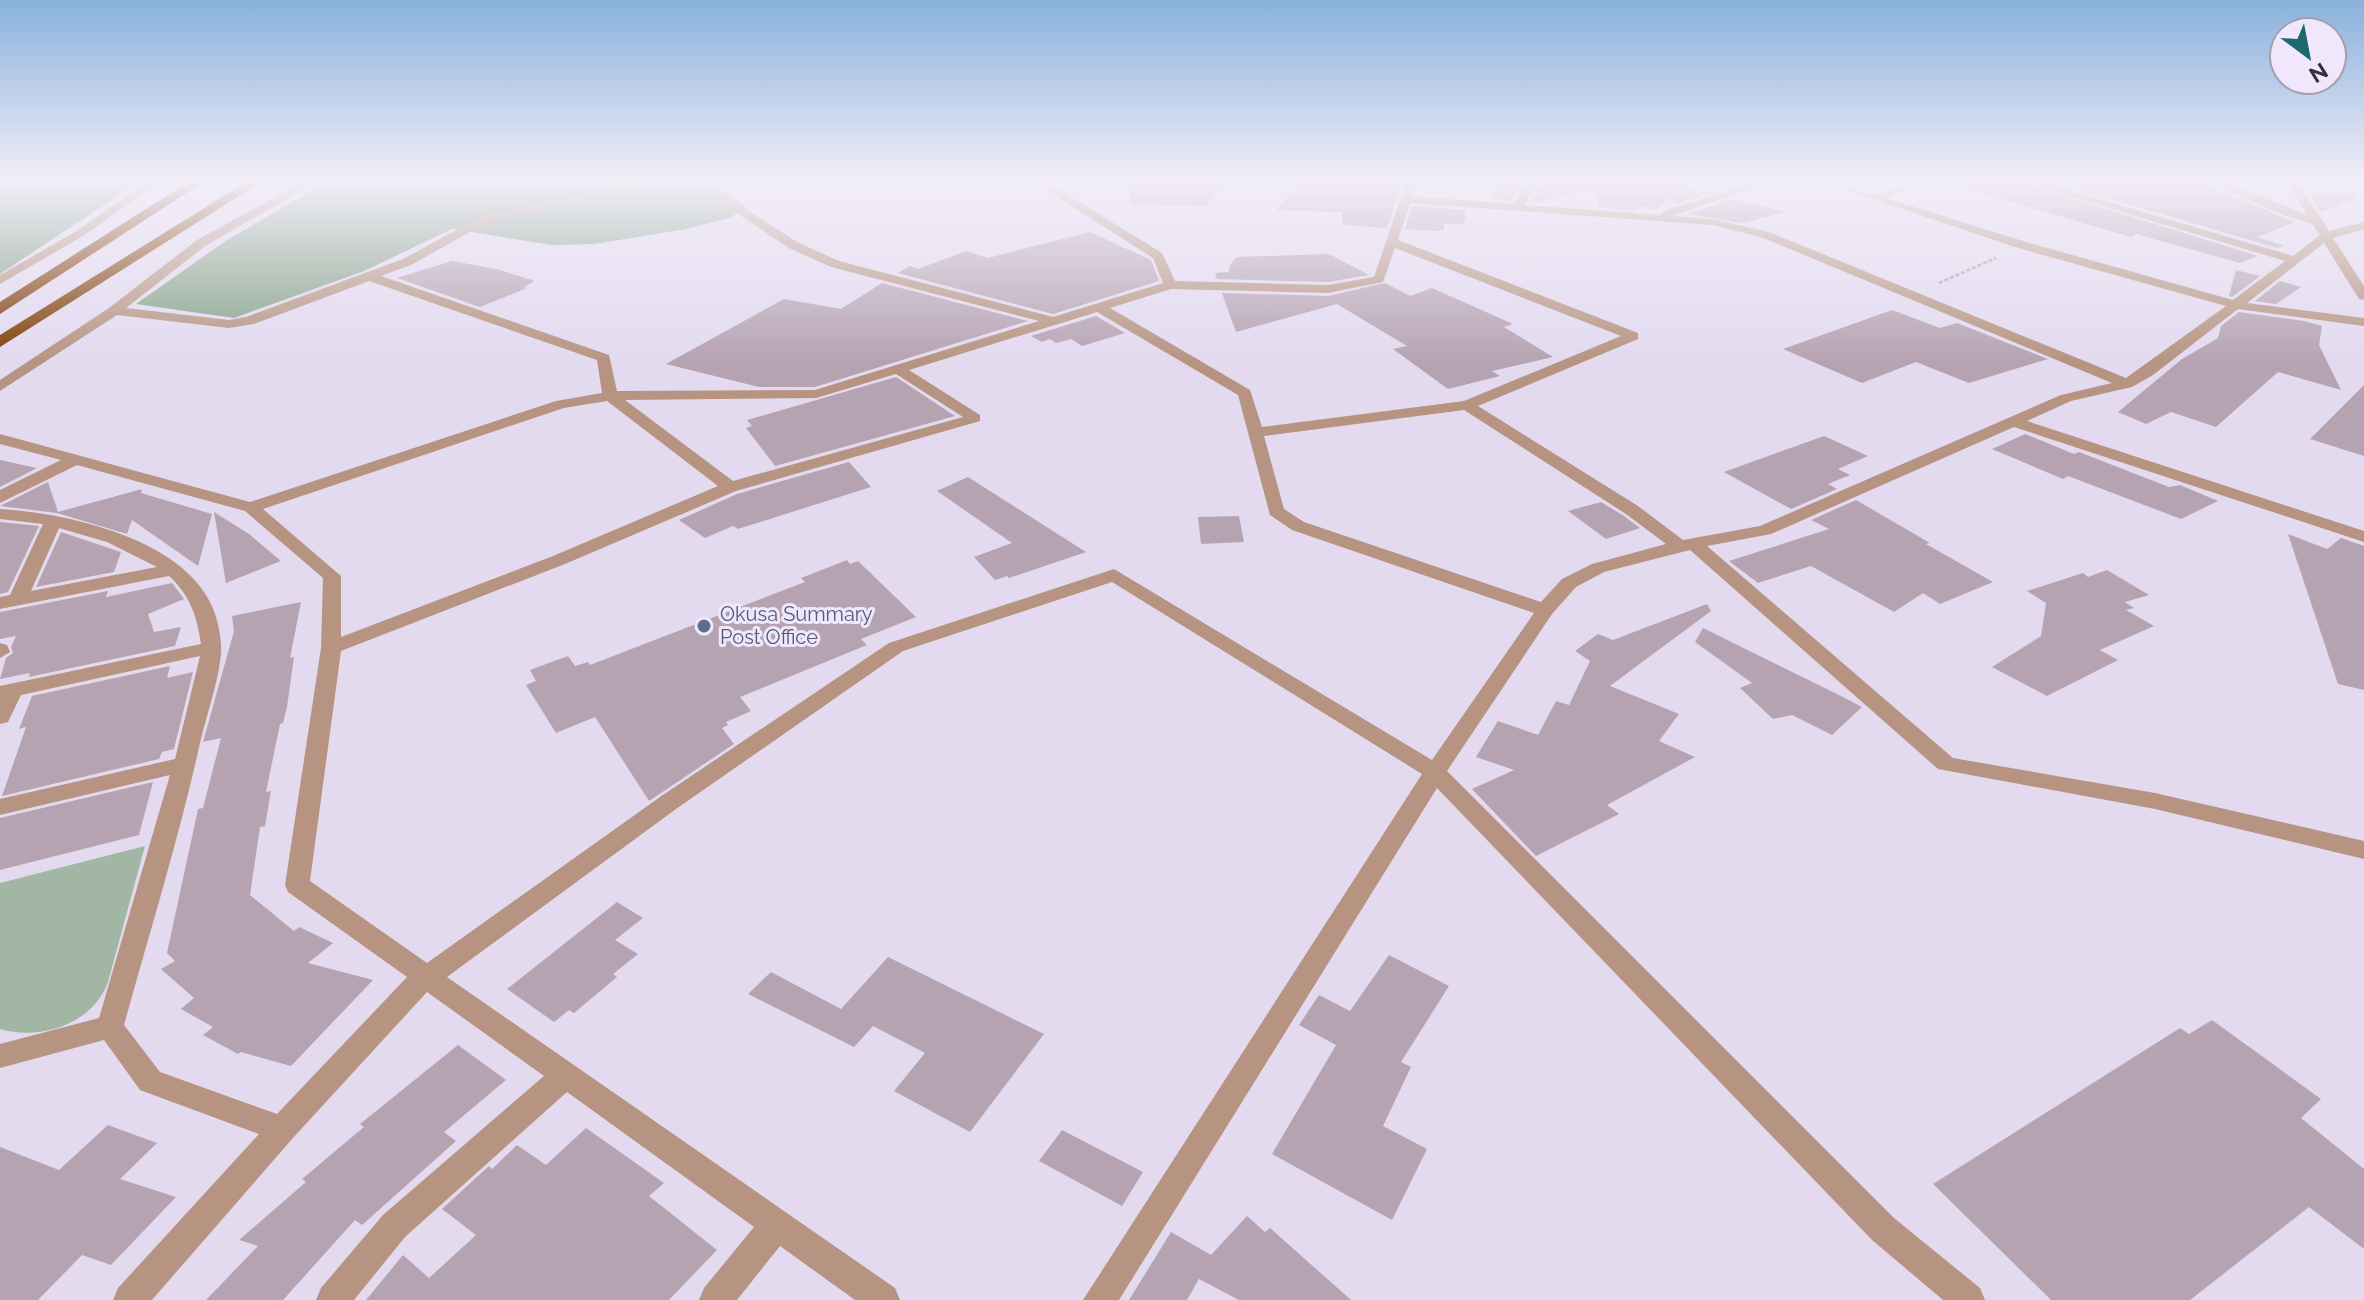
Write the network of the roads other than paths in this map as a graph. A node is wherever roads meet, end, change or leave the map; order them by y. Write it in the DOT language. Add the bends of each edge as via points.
graph roads {
  1 [pos="69,240"];
  2 [pos="108,240"];
  3 [pos="163,240"];
  4 [pos="207,240"];
  5 [pos="447,240"];
  6 [pos="785,240"];
  7 [pos="1132,240"];
  8 [pos="1779,240"];
  9 [pos="2005,240"];
  10 [pos="2225,240"];
  11 [pos="2321,240"];
  12 [pos="2328,240"];
  13 [pos="1391,242"];
  14 [pos="2294,260"];
  15 [pos="368,276"];
  16 [pos="0,280"];
  17 [pos="1170,285"];
  18 [pos="2364,296"];
  19 [pos="2235,305"];
  20 [pos="1097,306"];
  21 [pos="0,309"];
  22 [pos="114,311"];
  23 [pos="1051,320"];
  24 [pos="2364,322"];
  25 [pos="0,342"];
  26 [pos="898,369"];
  27 [pos="2127,384"];
  28 [pos="0,387"];
  29 [pos="610,396"];
  30 [pos="1467,405"];
  31 [pos="2012,421"];
  32 [pos="1255,433"];
  33 [pos="0,439"];
  34 [pos="75,460"];
  35 [pos="730,487"];
  36 [pos="0,498"];
  37 [pos="251,507"];
  38 [pos="0,514"];
  39 [pos="54,520"];
  40 [pos="2364,537"];
  41 [pos="1687,544"];
  42 [pos="172,570"];
  43 [pos="6,604"];
  44 [pos="1545,610"];
  45 [pos="211,648"];
  46 [pos="331,648"];
  47 [pos="6,691"];
  48 [pos="0,717"];
  49 [pos="184,764"];
  50 [pos="1435,772"];
  51 [pos="0,807"];
  52 [pos="2364,850"];
  53 [pos="428,975"];
  54 [pos="110,1027"];
  55 [pos="0,1056"];
  56 [pos="567,1074"];
  57 [pos="282,1129"];
  58 [pos="777,1224"];
  59 [pos="130,1300"];
  60 [pos="333,1300"];
  61 [pos="716,1300"];
  62 [pos="883,1300"];
  63 [pos="1100,1300"];
  64 [pos="1968,1300"];
  1 -- 16 [label="street"];
  2 -- 21 [label="highway"];
  3 -- 25 [label="highway"];
  4 -- 22 [label="street"];
  5 -- 15 [label="street"];
  6 -- 23 [label="street" via="835,264"];
  7 -- 17 [label="street" via="1158,256"];
  8 -- 27 [label="street"];
  9 -- 19 [label="street"];
  10 -- 14 [label="street"];
  11 -- 14 [label="street"];
  12 -- 18 [label="street"];
  13 -- 17 [label="street" via="1379,279 1355,286"];
  13 -- 30 [label="street" via="1633,336"];
  14 -- 19 [label="street"];
  15 -- 22 [label="street" via="229,324"];
  15 -- 29 [label="street" via="604,358"];
  17 -- 20 [label="street"];
  19 -- 24 [label="street"];
  19 -- 27 [label="street"];
  20 -- 23 [label="street"];
  20 -- 32 [label="street" via="1237,386 1245,393"];
  22 -- 28 [label="street"];
  23 -- 26 [label="street"];
  26 -- 29 [label="street" via="816,394"];
  26 -- 35 [label="street" via="975,418"];
  27 -- 31 [label="street" via="2066,398"];
  29 -- 35 [label="street"];
  29 -- 37 [label="street" via="561,404"];
  30 -- 32 [label="street"];
  30 -- 41 [label="street"];
  31 -- 40 [label="street"];
  31 -- 41 [label="street" via="1765,530"];
  32 -- 44 [label="street" via="1276,511 1298,526"];
  33 -- 34 [label="street"];
  34 -- 36 [label="street"];
  34 -- 37 [label="street"];
  35 -- 46 [label="street"];
  37 -- 46 [label="street" via="332,576"];
  38 -- 39 [label="street"];
  39 -- 42 [label="street" via="149,552"];
  39 -- 43 [label="street"];
  41 -- 44 [label="street" via="1598,568 1569,583"];
  41 -- 52 [label="street" via="1946,764 2155,801"];
  42 -- 43 [label="street"];
  42 -- 45 [label="street" via="201,603"];
  44 -- 50 [label="street"];
  45 -- 47 [label="street"];
  45 -- 49 [label="street"];
  46 -- 53 [label="street" via="297,885"];
  47 -- 48 [label="street"];
  49 -- 51 [label="street"];
  49 -- 54 [label="street"];
  50 -- 53 [label="street" via="1114,575 896,647"];
  50 -- 63 [label="street"];
  50 -- 64 [label="street" via="1883,1229"];
  53 -- 56 [label="street"];
  53 -- 57 [label="street"];
  54 -- 55 [label="street"];
  54 -- 57 [label="street" via="150,1081"];
  56 -- 58 [label="street"];
  56 -- 60 [label="street" via="394,1226"];
  57 -- 59 [label="street"];
  58 -- 61 [label="street"];
  58 -- 62 [label="street"];
}
